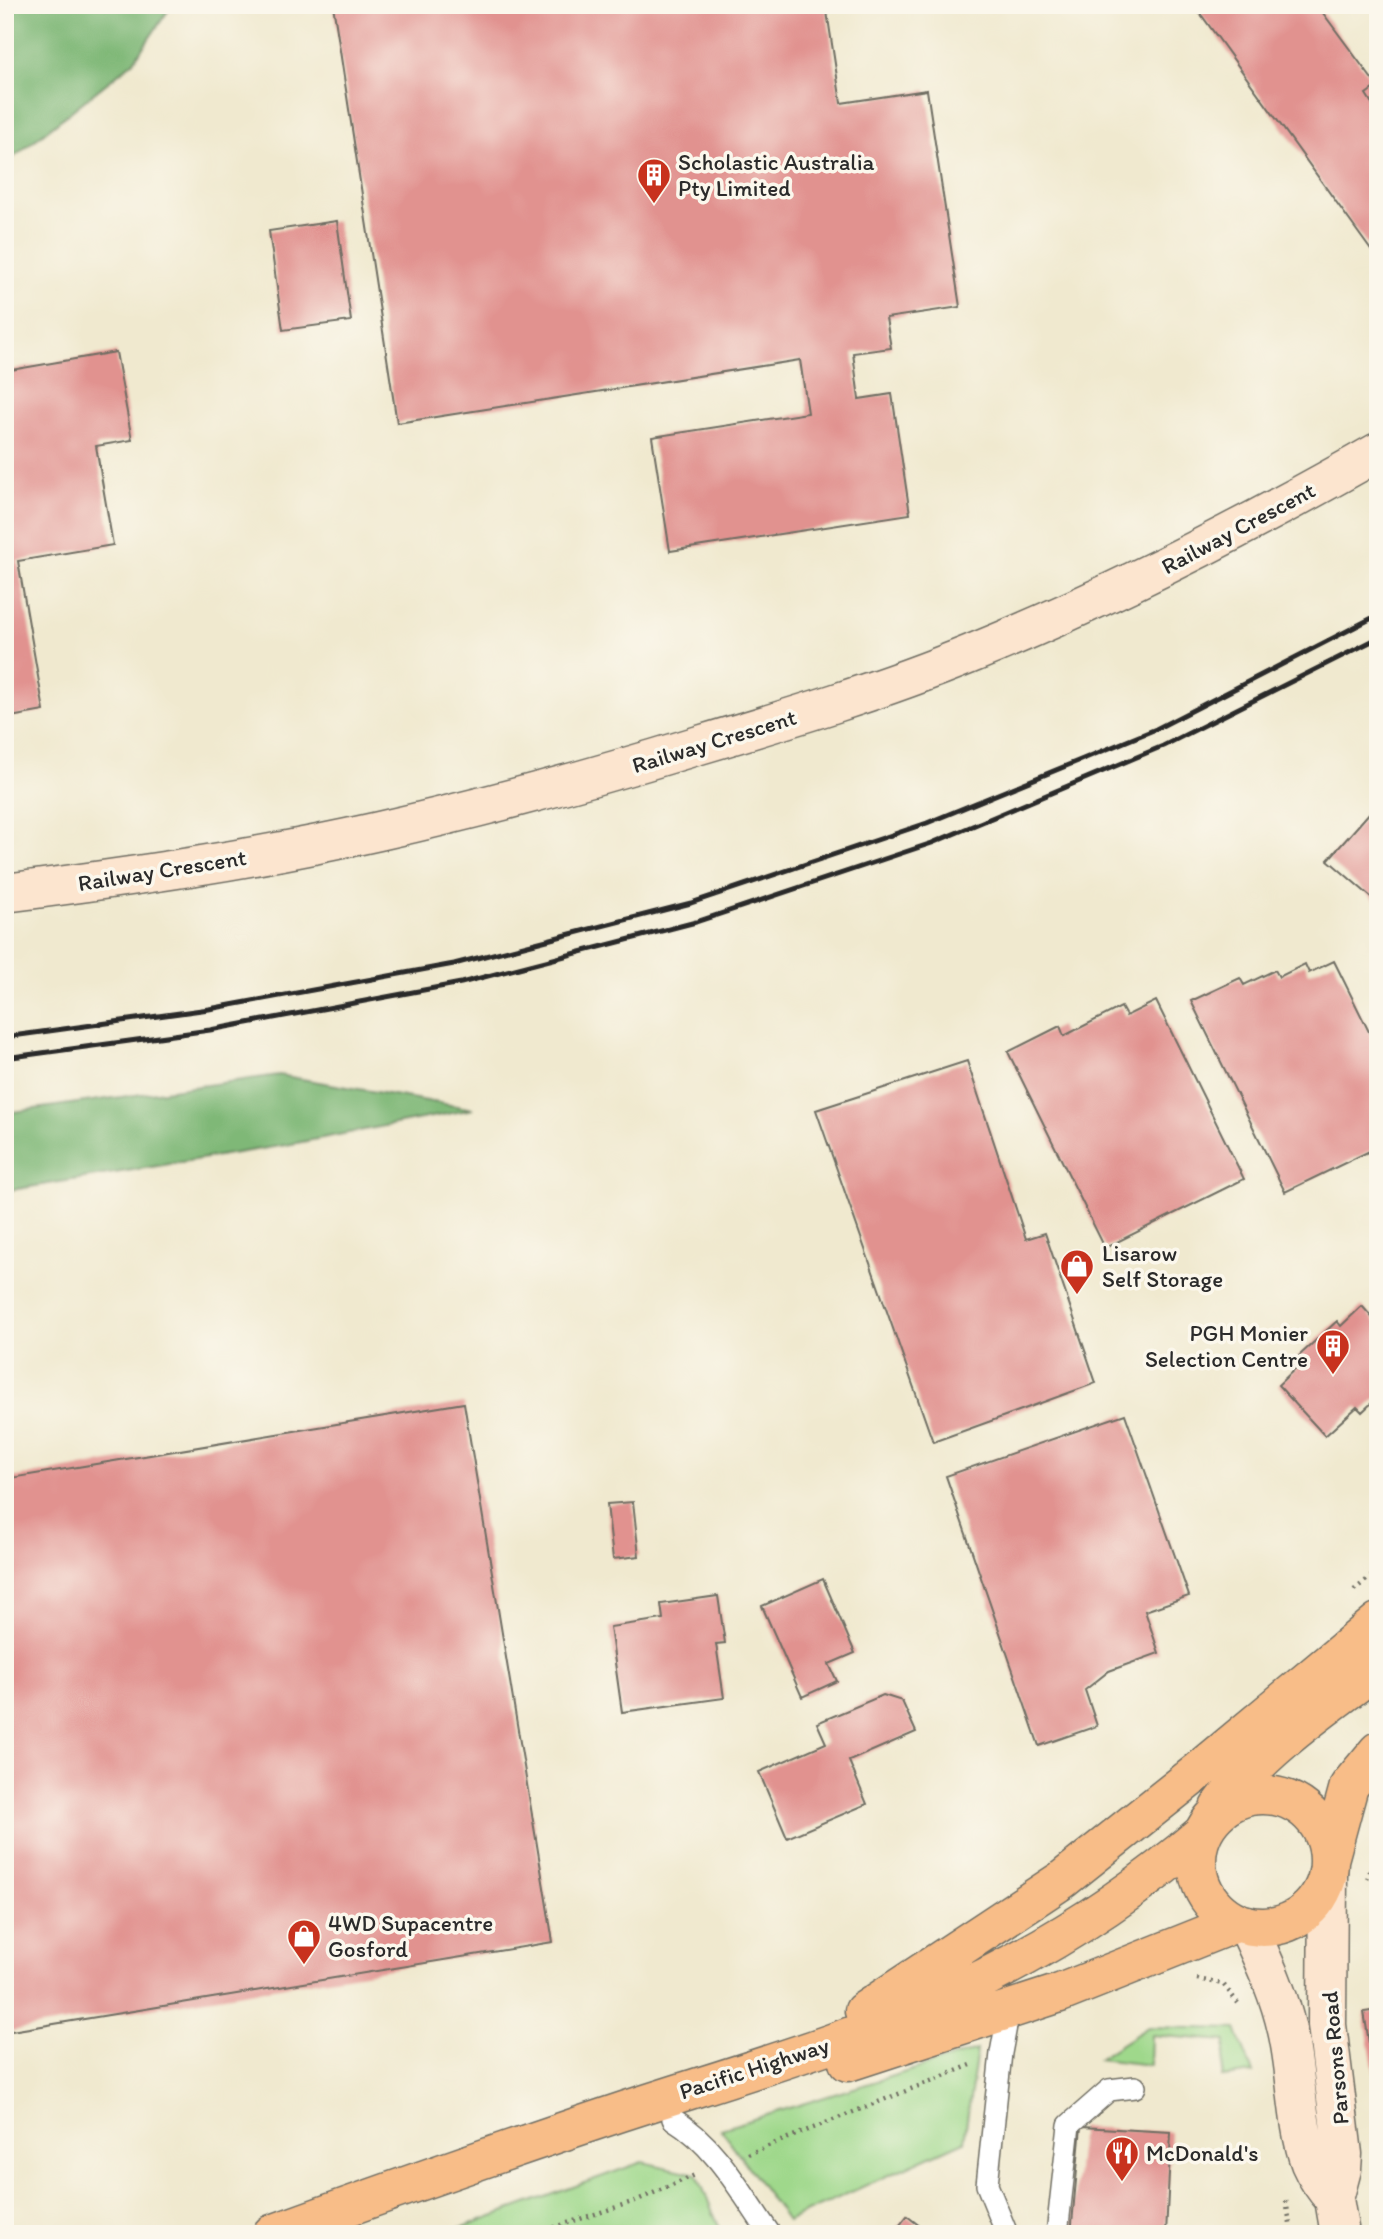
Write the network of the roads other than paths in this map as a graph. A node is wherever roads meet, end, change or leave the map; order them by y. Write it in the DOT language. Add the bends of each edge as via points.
graph roads {
  1 [pos="1378,452"];
  2 [pos="5,893"];
  3 [pos="1378,1622"];
  4 [pos="1378,1668"];
  5 [pos="1378,1751"];
  6 [pos="1206,1827"];
  7 [pos="1329,1866"];
  8 [pos="1242,1924"];
  9 [pos="1009,2010"];
  10 [pos="754,2069"];
  11 [pos="1135,2087"];
  12 [pos="673,2119"];
  13 [pos="1337,2216"];
  14 [pos="272,2234"];
  15 [pos="341,2234"];
  16 [pos="770,2234"];
  17 [pos="1007,2234"];
  18 [pos="1057,2234"];
  1 -- 2 [label="main road, Railway Crescent" via="1185,558 974,653 870,692 477,809 254,856"];
  3 -- 10 [label="main road" via="1062,1880 882,2001"];
  4 -- 6 [label="main road, Pacific Highway" via="1244,1775"];
  5 -- 7 [label="main road" via="1349,1786"];
  6 -- 7 [label="main road" via="1239,1799 1256,1794 1292,1801 1319,1825"];
  6 -- 8 [label="main road" via="1197,1848 1198,1878 1213,1905"];
  6 -- 10 [label="main road, Pacific Highway" via="1171,1860 1104,1910 1005,1968 909,2013"];
  7 -- 8 [label="main road" via="1324,1888 1305,1912 1277,1925"];
  7 -- 13 [label="main road, Parsons Road" via="1327,2025 1343,2154"];
  8 -- 9 [label="main road, Pacific Highway"];
  8 -- 13 [label="main road, Parsons Road" via="1275,1986 1288,2032 1310,2162"];
  9 -- 12 [label="main road, Pacific Highway"];
  9 -- 17 [label="lane" via="987,2185"];
  10 -- 14 [label="main road, Pacific Highway"];
  11 -- 18 [label="lane" via="1109,2090 1069,2125"];
  12 -- 15 [label="main road, Pacific Highway"];
  12 -- 16 [label="lane" via="721,2164"];
}
